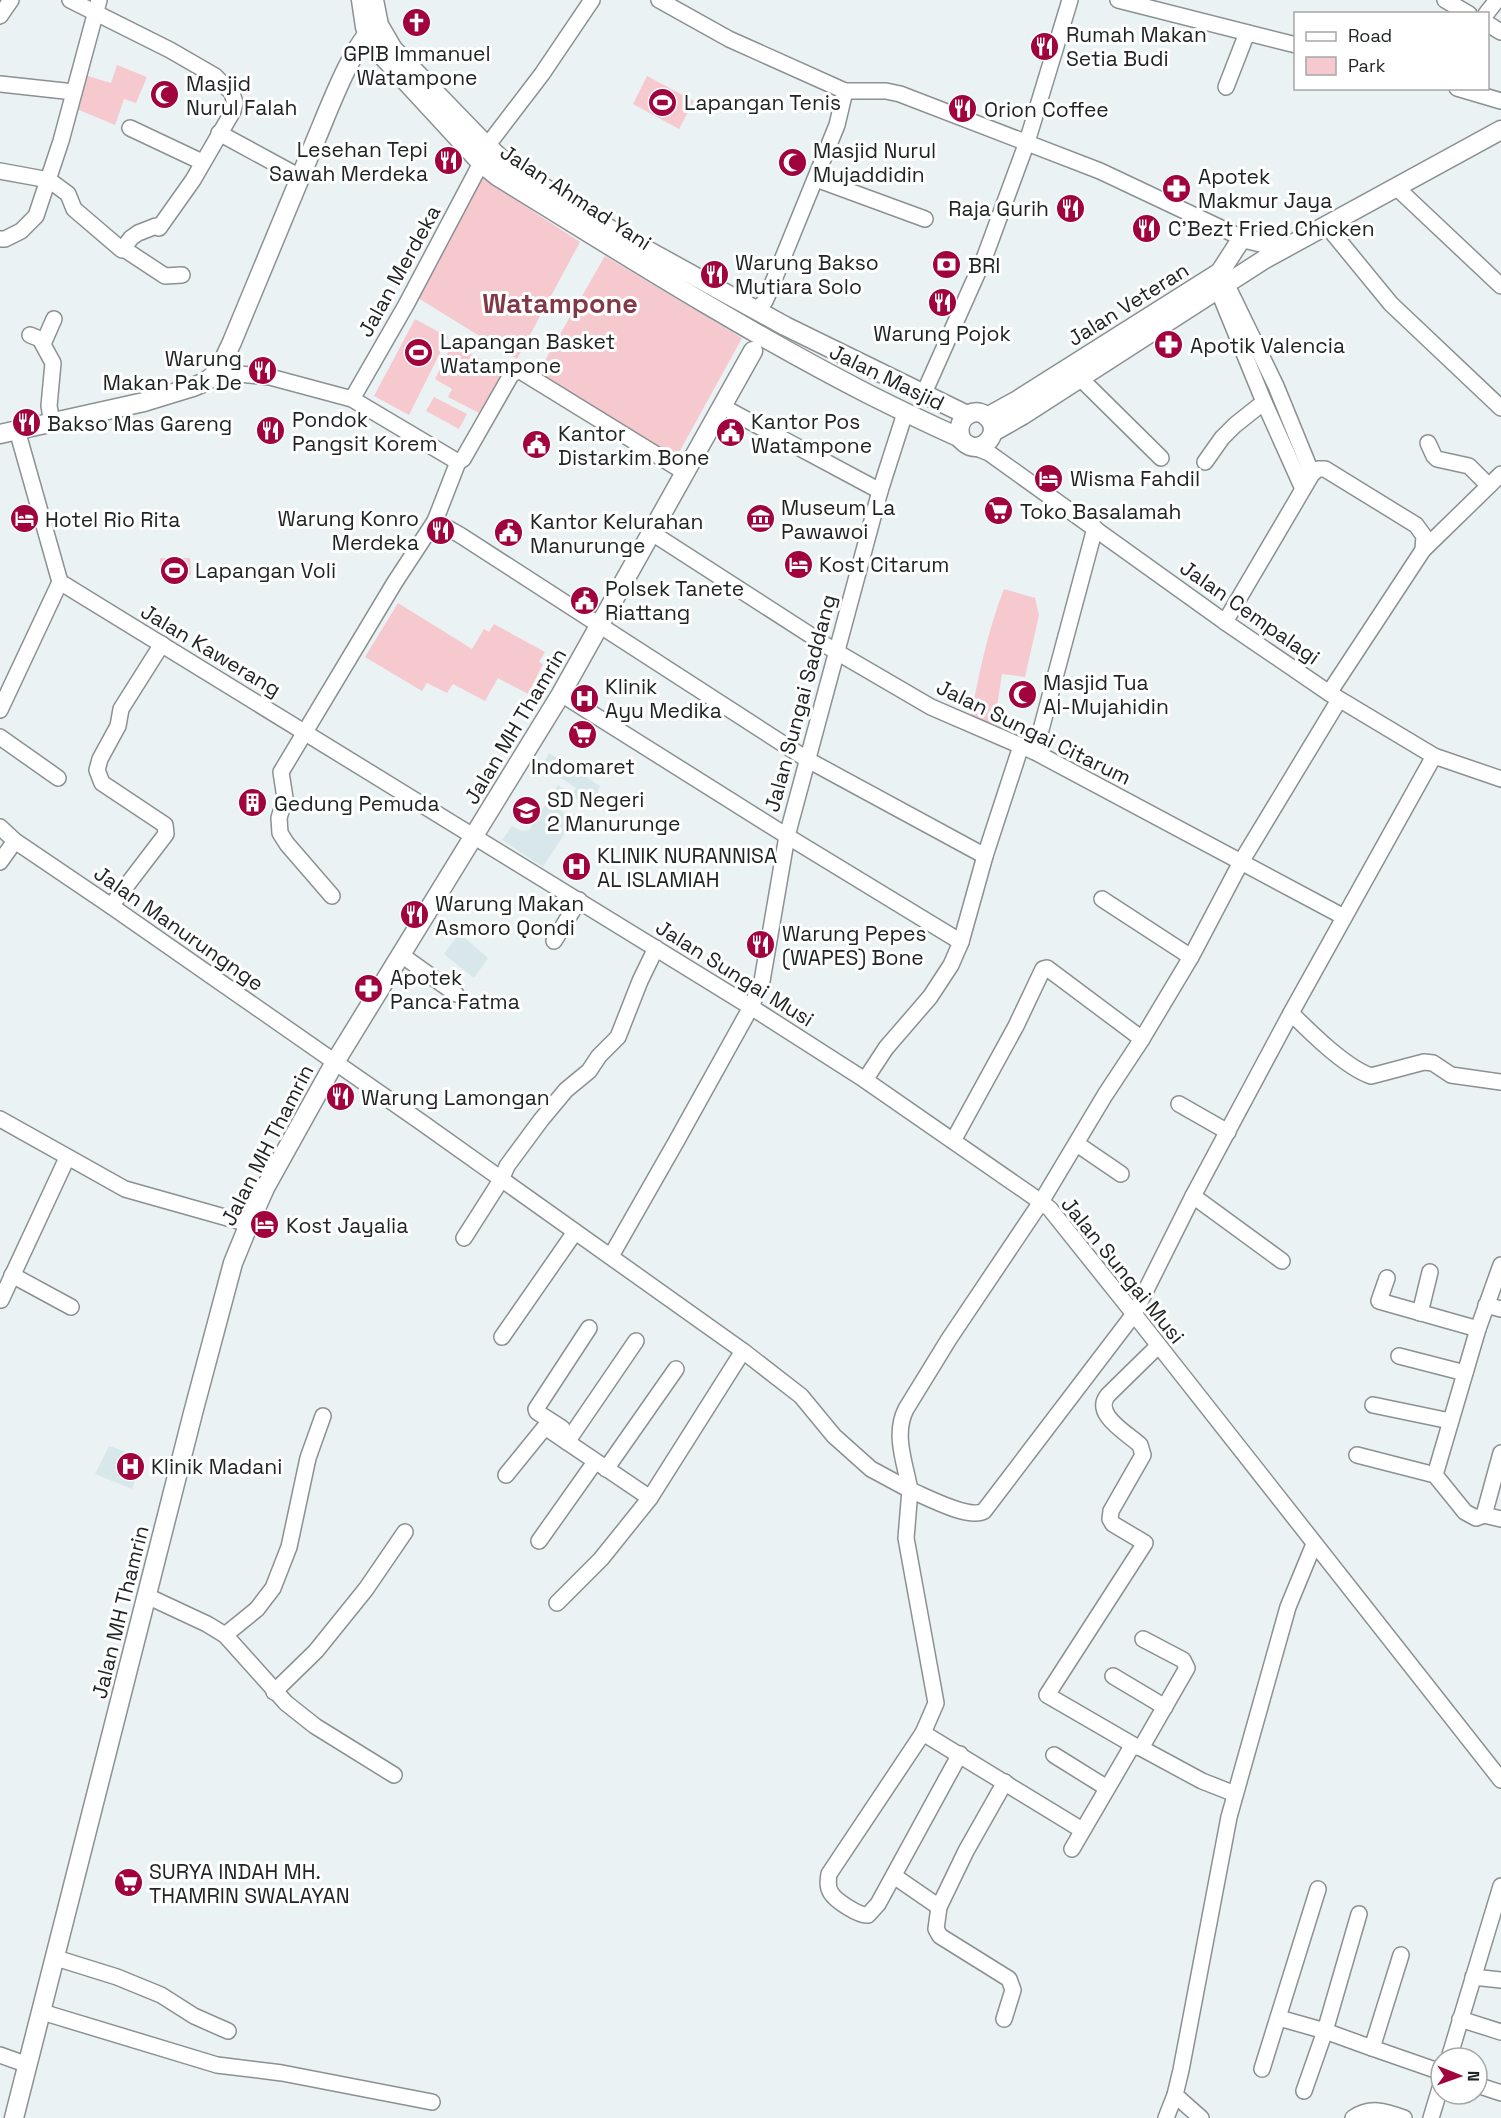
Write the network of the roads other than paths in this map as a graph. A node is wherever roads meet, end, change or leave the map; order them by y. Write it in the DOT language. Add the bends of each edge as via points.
graph roads {
  1 [pos="11,0"];
  2 [pos="70,0"];
  3 [pos="361,0"];
  4 [pos="374,0"];
  5 [pos="592,0"];
  6 [pos="659,0"];
  7 [pos="1070,0"];
  8 [pos="1118,0"];
  9 [pos="1445,0"];
  10 [pos="1497,0"];
  11 [pos="97,6"];
  12 [pos="1466,12"];
  13 [pos="1488,12"];
  14 [pos="0,16"];
  15 [pos="1247,33"];
  16 [pos="377,36"];
  17 [pos="1294,45"];
  18 [pos="0,84"];
  19 [pos="1226,87"];
  20 [pos="1464,90"];
  21 [pos="845,91"];
  22 [pos="74,92"];
  23 [pos="1501,101"];
  24 [pos="130,128"];
  25 [pos="1501,130"];
  26 [pos="219,133"];
  27 [pos="1028,142"];
  28 [pos="484,154"];
  29 [pos="202,162"];
  30 [pos="0,171"];
  31 [pos="300,177"];
  32 [pos="816,179"];
  33 [pos="50,180"];
  34 [pos="1397,188"];
  35 [pos="925,219"];
  36 [pos="1327,226"];
  37 [pos="1242,238"];
  38 [pos="0,239"];
  39 [pos="620,243"];
  40 [pos="1284,248"];
  41 [pos="124,249"];
  42 [pos="182,275"];
  43 [pos="1219,280"];
  44 [pos="1501,286"];
  45 [pos="761,305"];
  46 [pos="54,319"];
  47 [pos="749,330"];
  48 [pos="793,330"];
  49 [pos="777,346"];
  50 [pos="753,351"];
  51 [pos="794,356"];
  52 [pos="218,372"];
  53 [pos="1079,377"];
  54 [pos="924,393"];
  55 [pos="352,399"];
  56 [pos="1264,402"];
  57 [pos="723,407"];
  58 [pos="1020,408"];
  59 [pos="1501,408"];
  60 [pos="905,413"];
  61 [pos="52,422"];
  62 [pos="8,432"];
  63 [pos="982,438"];
  64 [pos="1428,443"];
  65 [pos="1161,458"];
  66 [pos="458,462"];
  67 [pos="1205,462"];
  68 [pos="686,472"];
  69 [pos="1312,474"];
  70 [pos="1501,474"];
  71 [pos="1488,485"];
  72 [pos="1303,489"];
  73 [pos="880,491"];
  74 [pos="435,521"];
  75 [pos="1095,528"];
  76 [pos="652,533"];
  77 [pos="1423,550"];
  78 [pos="60,582"];
  79 [pos="1225,621"];
  80 [pos="600,625"];
  81 [pos="162,644"];
  82 [pos="835,651"];
  83 [pos="561,694"];
  84 [pos="1334,696"];
  85 [pos="0,707"];
  86 [pos="306,733"];
  87 [pos="0,737"];
  88 [pos="1028,749"];
  89 [pos="1434,756"];
  90 [pos="808,760"];
  91 [pos="58,778"];
  92 [pos="1501,779"];
  93 [pos="0,827"];
  94 [pos="475,836"];
  95 [pos="787,836"];
  96 [pos="15,841"];
  97 [pos="985,856"];
  98 [pos="0,862"];
  99 [pos="1241,862"];
  100 [pos="332,896"];
  101 [pos="1102,899"];
  102 [pos="579,900"];
  103 [pos="111,906"];
  104 [pos="1344,917"];
  105 [pos="554,941"];
  106 [pos="961,942"];
  107 [pos="656,948"];
  108 [pos="400,954"];
  109 [pos="1191,957"];
  110 [pos="456,994"];
  111 [pos="751,1007"];
  112 [pos="1291,1013"];
  113 [pos="1142,1039"];
  114 [pos="335,1062"];
  115 [pos="865,1080"];
  116 [pos="1501,1082"];
  117 [pos="1179,1104"];
  118 [pos="0,1119"];
  119 [pos="1228,1132"];
  120 [pos="952,1141"];
  121 [pos="1077,1144"];
  122 [pos="67,1158"];
  123 [pos="1121,1174"];
  124 [pos="501,1180"];
  125 [pos="1193,1196"];
  126 [pos="1041,1202"];
  127 [pos="249,1224"];
  128 [pos="575,1232"];
  129 [pos="464,1238"];
  130 [pos="611,1256"];
  131 [pos="1282,1261"];
  132 [pos="1501,1265"];
  133 [pos="1430,1272"];
  134 [pos="12,1275"];
  135 [pos="1387,1278"];
  136 [pos="1,1300"];
  137 [pos="71,1307"];
  138 [pos="1494,1307"];
  139 [pos="1420,1313"];
  140 [pos="1134,1314"];
  141 [pos="589,1329"];
  142 [pos="1478,1329"];
  143 [pos="502,1337"];
  144 [pos="636,1341"];
  145 [pos="1158,1346"];
  146 [pos="743,1351"];
  147 [pos="1399,1356"];
  148 [pos="676,1369"];
  149 [pos="1465,1373"];
  150 [pos="1373,1405"];
  151 [pos="323,1416"];
  152 [pos="1450,1421"];
  153 [pos="570,1438"];
  154 [pos="1357,1455"];
  155 [pos="1500,1462"];
  156 [pos="601,1465"];
  157 [pos="506,1475"];
  158 [pos="1435,1475"];
  159 [pos="910,1490"];
  160 [pos="650,1497"];
  161 [pos="1484,1515"];
  162 [pos="1501,1520"];
  163 [pos="405,1532"];
  164 [pos="539,1541"];
  165 [pos="1314,1544"];
  166 [pos="147,1596"];
  167 [pos="557,1603"];
  168 [pos="225,1635"];
  169 [pos="1143,1639"];
  170 [pos="1113,1676"];
  171 [pos="274,1692"];
  172 [pos="1165,1707"];
  173 [pos="923,1732"];
  174 [pos="1138,1747"];
  175 [pos="960,1754"];
  176 [pos="1054,1755"];
  177 [pos="394,1775"];
  178 [pos="1501,1780"];
  179 [pos="1005,1782"];
  180 [pos="1107,1788"];
  181 [pos="1235,1794"];
  182 [pos="1082,1830"];
  183 [pos="1072,1849"];
  184 [pos="894,1876"];
  185 [pos="1501,1886"];
  186 [pos="1318,1889"];
  187 [pos="939,1906"];
  188 [pos="1359,1914"];
  189 [pos="1401,1954"];
  190 [pos="56,1958"];
  191 [pos="1473,1977"];
  192 [pos="1501,1980"];
  193 [pos="42,2012"];
  194 [pos="1279,2018"];
  195 [pos="1004,2019"];
  196 [pos="1460,2019"];
  197 [pos="228,2031"];
  198 [pos="1325,2031"];
  199 [pos="1501,2032"];
  200 [pos="1452,2046"];
  201 [pos="1372,2048"];
  202 [pos="0,2055"];
  203 [pos="28,2065"];
  204 [pos="1429,2068"];
  205 [pos="1262,2069"];
  206 [pos="1304,2091"];
  207 [pos="432,2102"];
  208 [pos="1171,2106"];
  209 [pos="14,2118"];
  210 [pos="1201,2118"];
  211 [pos="1353,2118"];
  212 [pos="1404,2118"];
  1 -- 14 [label="street"];
  2 -- 11 [label="street"];
  3 -- 16 [label="main road, Jalan Ahmad Yani"];
  4 -- 16 [label="main road, Jalan Ahmad Yani"];
  5 -- 28 [label="street, Jalan Merdeka"];
  6 -- 21 [label="street" via="729,39"];
  7 -- 27 [label="street"];
  8 -- 15 [label="street"];
  9 -- 12 [label="street"];
  10 -- 13 [label="street"];
  11 -- 22 [label="street"];
  11 -- 26 [label="street" via="227,86 235,103"];
  15 -- 17 [label="street"];
  15 -- 19 [label="street"];
  16 -- 28 [label="main road, Jalan Ahmad Yani" via="393,49"];
  16 -- 31 [label="main road" via="352,59"];
  18 -- 22 [label="street"];
  20 -- 23 [label="street"];
  21 -- 27 [label="street" via="900,94"];
  21 -- 32 [label="street" via="837,125"];
  22 -- 33 [label="street"];
  24 -- 29 [label="street"];
  25 -- 34 [label="main road, Jalan Veteran"];
  26 -- 29 [label="street"];
  26 -- 31 [label="street"];
  27 -- 37 [label="street" via="1100,171"];
  27 -- 54 [label="street" via="985,256"];
  28 -- 39 [label="main road, Jalan Ahmad Yani" via="508,165 586,223"];
  28 -- 55 [label="street, Jalan Merdeka"];
  29 -- 41 [label="street" via="159,228 138,233"];
  30 -- 33 [label="street"];
  31 -- 52 [label="main road"];
  32 -- 35 [label="street"];
  32 -- 45 [label="street"];
  33 -- 38 [label="street" via="36,216 21,231"];
  33 -- 41 [label="street" via="68,194 74,209"];
  34 -- 36 [label="main road, Jalan Veteran"];
  34 -- 44 [label="street"];
  36 -- 40 [label="main road, Jalan Veteran"];
  36 -- 59 [label="street" via="1391,304"];
  37 -- 40 [label="main road"];
  37 -- 43 [label="main road, Jalan Veteran"];
  39 -- 45 [label="main road, Jalan Ahmad Yani"];
  39 -- 47 [label="main road, Jalan Ahmad Yani"];
  40 -- 43 [label="main road, Jalan Veteran"];
  41 -- 42 [label="street" via="165,276"];
  43 -- 53 [label="main road, Jalan Veteran"];
  43 -- 56 [label="street"];
  43 -- 58 [label="main road, Jalan Veteran"];
  43 -- 69 [label="street" via="1276,386"];
  45 -- 47 [label="main road"];
  45 -- 48 [label="main road, Jalan Ahmad Yani"];
  46 -- 61 [label="street" via="36,340 53,363 49,406"];
  47 -- 49 [label="main road, Jalan Ahmad Yani"];
  47 -- 50 [label="main road"];
  48 -- 49 [label="main road"];
  48 -- 54 [label="main road, Jalan Masjid"];
  49 -- 50 [label="main road"];
  49 -- 51 [label="main road, Jalan Ahmad Yani"];
  50 -- 57 [label="main road, Jalan MH Thamrin"];
  51 -- 60 [label="main road, Jalan Masjid"];
  52 -- 55 [label="street" via="270,377"];
  52 -- 61 [label="main road" via="205,382 172,394"];
  53 -- 58 [label="main road, Jalan Veteran"];
  53 -- 65 [label="street"];
  54 -- 63 [label="main road, Jalan Masjid" via="967,415 978,412"];
  55 -- 66 [label="street"];
  56 -- 67 [label="street" via="1234,425"];
  56 -- 72 [label="street"];
  57 -- 68 [label="main road, Jalan MH Thamrin"];
  57 -- 73 [label="street"];
  58 -- 63 [label="main road, Jalan Veteran"];
  60 -- 63 [label="main road, Jalan Masjid"];
  60 -- 73 [label="street, Jalan Sungai Saddang"];
  61 -- 62 [label="main road"];
  62 -- 78 [label="street"];
  63 -- 75 [label="street, Jalan Cempalagi"];
  64 -- 71 [label="street" via="1437,459 1469,466"];
  66 -- 68 [label="street" via="517,371"];
  66 -- 74 [label="street"];
  68 -- 76 [label="main road, Jalan MH Thamrin"];
  69 -- 72 [label="street"];
  69 -- 77 [label="street" via="1325,469 1416,525 1424,536"];
  70 -- 71 [label="street"];
  71 -- 77 [label="street"];
  72 -- 79 [label="street"];
  73 -- 82 [label="street, Jalan Sungai Saddang"];
  74 -- 80 [label="street"];
  74 -- 86 [label="street"];
  75 -- 79 [label="street, Jalan Cempalagi"];
  75 -- 88 [label="street"];
  76 -- 80 [label="main road, Jalan MH Thamrin"];
  76 -- 82 [label="street, Jalan Sungai Citarum"];
  77 -- 84 [label="street"];
  78 -- 81 [label="street, Jalan Kawerang"];
  78 -- 85 [label="street"];
  79 -- 84 [label="street, Jalan Cempalagi"];
  80 -- 83 [label="main road, Jalan MH Thamrin"];
  80 -- 90 [label="street"];
  81 -- 86 [label="street, Jalan Kawerang"];
  81 -- 103 [label="street" via="122,709 97,770 102,783 165,825 167,832"];
  82 -- 88 [label="street, Jalan Sungai Citarum" via="931,707"];
  82 -- 90 [label="street, Jalan Sungai Saddang"];
  83 -- 94 [label="main road, Jalan MH Thamrin"];
  83 -- 95 [label="street"];
  84 -- 89 [label="street, Jalan Cempalagi"];
  84 -- 99 [label="street"];
  86 -- 94 [label="street, Jalan Kawerang"];
  86 -- 100 [label="street" via="281,772 285,798 279,818 280,833"];
  87 -- 91 [label="street"];
  88 -- 97 [label="street"];
  88 -- 99 [label="street, Jalan Sungai Citarum"];
  89 -- 92 [label="street, Jalan Cempalagi"];
  89 -- 104 [label="street, Jalan Manurungnge"];
  90 -- 95 [label="street, Jalan Sungai Saddang"];
  90 -- 97 [label="street"];
  93 -- 96 [label="street, Jalan Manurungnge"];
  94 -- 102 [label="street, Jalan Sungai Musi"];
  94 -- 108 [label="main road, Jalan MH Thamrin"];
  95 -- 106 [label="street"];
  95 -- 111 [label="street, Jalan Sungai Saddang" via="762,981"];
  96 -- 98 [label="street"];
  96 -- 103 [label="street, Jalan Manurungnge"];
  97 -- 106 [label="street"];
  99 -- 104 [label="street, Jalan Sungai Citarum"];
  99 -- 109 [label="street"];
  101 -- 109 [label="street"];
  102 -- 105 [label="street"];
  102 -- 107 [label="street, Jalan Sungai Musi"];
  103 -- 114 [label="street, Jalan Manurungnge"];
  104 -- 112 [label="street, Jalan Manurungnge"];
  106 -- 115 [label="street" via="930,997 886,1048"];
  107 -- 111 [label="street, Jalan Sungai Musi"];
  107 -- 124 [label="street" via="618,1037 541,1120"];
  108 -- 110 [label="street"];
  108 -- 114 [label="main road, Jalan MH Thamrin"];
  109 -- 113 [label="street"];
  111 -- 115 [label="street, Jalan Sungai Musi"];
  111 -- 130 [label="street, Jalan Sungai Saddang"];
  112 -- 116 [label="street" via="1345,1061 1371,1076 1424,1062 1433,1063 1451,1075"];
  112 -- 119 [label="street, Jalan Manurungnge"];
  113 -- 120 [label="street" via="1047,968 1043,969"];
  113 -- 121 [label="street"];
  114 -- 124 [label="street, Jalan Manurungnge"];
  114 -- 127 [label="main road, Jalan MH Thamrin"];
  115 -- 120 [label="street, Jalan Sungai Musi"];
  117 -- 119 [label="street"];
  118 -- 122 [label="street"];
  119 -- 125 [label="street, Jalan Manurungnge"];
  120 -- 126 [label="street, Jalan Sungai Musi"];
  121 -- 123 [label="street"];
  121 -- 126 [label="street"];
  122 -- 127 [label="street" via="125,1189"];
  122 -- 134 [label="street"];
  124 -- 128 [label="street, Jalan Manurungnge"];
  124 -- 129 [label="street"];
  125 -- 131 [label="street"];
  125 -- 140 [label="street, Jalan Manurungnge"];
  126 -- 140 [label="street, Jalan Sungai Musi"];
  126 -- 159 [label="street" via="900,1420 899,1436"];
  127 -- 166 [label="main road, Jalan MH Thamrin" via="233,1263"];
  128 -- 130 [label="street, Jalan Manurungnge"];
  128 -- 143 [label="street"];
  130 -- 146 [label="street, Jalan Manurungnge"];
  132 -- 138 [label="street"];
  133 -- 139 [label="street"];
  134 -- 136 [label="street"];
  134 -- 137 [label="street"];
  135 -- 139 [label="street" via="1379,1301"];
  138 -- 142 [label="street"];
  139 -- 142 [label="street"];
  140 -- 145 [label="street, Jalan Sungai Musi"];
  140 -- 159 [label="street, Jalan Manurungnge" via="984,1511 978,1515 964,1512"];
  141 -- 153 [label="street" via="536,1409"];
  142 -- 149 [label="street"];
  144 -- 153 [label="street"];
  145 -- 165 [label="street, Jalan Sungai Musi"];
  145 -- 174 [label="street" via="1103,1401 1106,1415 1143,1450 1110,1519 1145,1543 1047,1695"];
  146 -- 159 [label="street, Jalan Manurungnge" via="801,1396 834,1436 871,1469"];
  146 -- 160 [label="street"];
  147 -- 149 [label="street"];
  148 -- 156 [label="street"];
  149 -- 152 [label="street"];
  150 -- 152 [label="street"];
  151 -- 168 [label="street" via="308,1458 289,1547 273,1588 257,1609"];
  152 -- 158 [label="street"];
  153 -- 156 [label="street"];
  153 -- 157 [label="street" via="543,1428"];
  154 -- 158 [label="street"];
  155 -- 161 [label="street"];
  156 -- 160 [label="street"];
  156 -- 164 [label="street"];
  158 -- 161 [label="street" via="1465,1512 1476,1518"];
  159 -- 173 [label="street" via="906,1538 936,1693 936,1703"];
  160 -- 167 [label="street" via="601,1559"];
  161 -- 162 [label="street"];
  163 -- 171 [label="street" via="316,1651"];
  165 -- 178 [label="street, Jalan Sungai Musi"];
  165 -- 181 [label="street" via="1288,1607"];
  166 -- 168 [label="street"];
  166 -- 190 [label="main road, Jalan MH Thamrin"];
  168 -- 171 [label="street"];
  169 -- 172 [label="street" via="1186,1664"];
  170 -- 172 [label="street"];
  171 -- 177 [label="street" via="315,1725"];
  172 -- 174 [label="street"];
  173 -- 175 [label="street"];
  173 -- 184 [label="street" via="829,1874 828,1885 834,1897 864,1916 872,1912"];
  174 -- 180 [label="street" via="1129,1748"];
  174 -- 181 [label="street"];
  175 -- 179 [label="street"];
  175 -- 184 [label="street"];
  176 -- 180 [label="street"];
  179 -- 182 [label="street"];
  179 -- 187 [label="street"];
  180 -- 182 [label="street"];
  181 -- 208 [label="street"];
  182 -- 183 [label="street"];
  184 -- 187 [label="street"];
  185 -- 191 [label="street"];
  186 -- 194 [label="street"];
  187 -- 195 [label="street" via="936,1929 940,1936 1009,1979 1013,1990"];
  188 -- 198 [label="street"];
  189 -- 201 [label="street"];
  190 -- 193 [label="main road, Jalan MH Thamrin"];
  190 -- 197 [label="street" via="160,1995"];
  191 -- 192 [label="street"];
  191 -- 196 [label="street"];
  193 -- 203 [label="main road, Jalan MH Thamrin"];
  193 -- 207 [label="street" via="217,2065 282,2073"];
  194 -- 198 [label="street"];
  194 -- 205 [label="street"];
  196 -- 199 [label="street"];
  196 -- 200 [label="street"];
  198 -- 201 [label="street"];
  198 -- 206 [label="street"];
  201 -- 204 [label="street"];
  202 -- 203 [label="street"];
  203 -- 209 [label="main road, Jalan MH Thamrin"];
  208 -- 210 [label="street"];
  211 -- 212 [label="street" via="1373,2109"];
}
